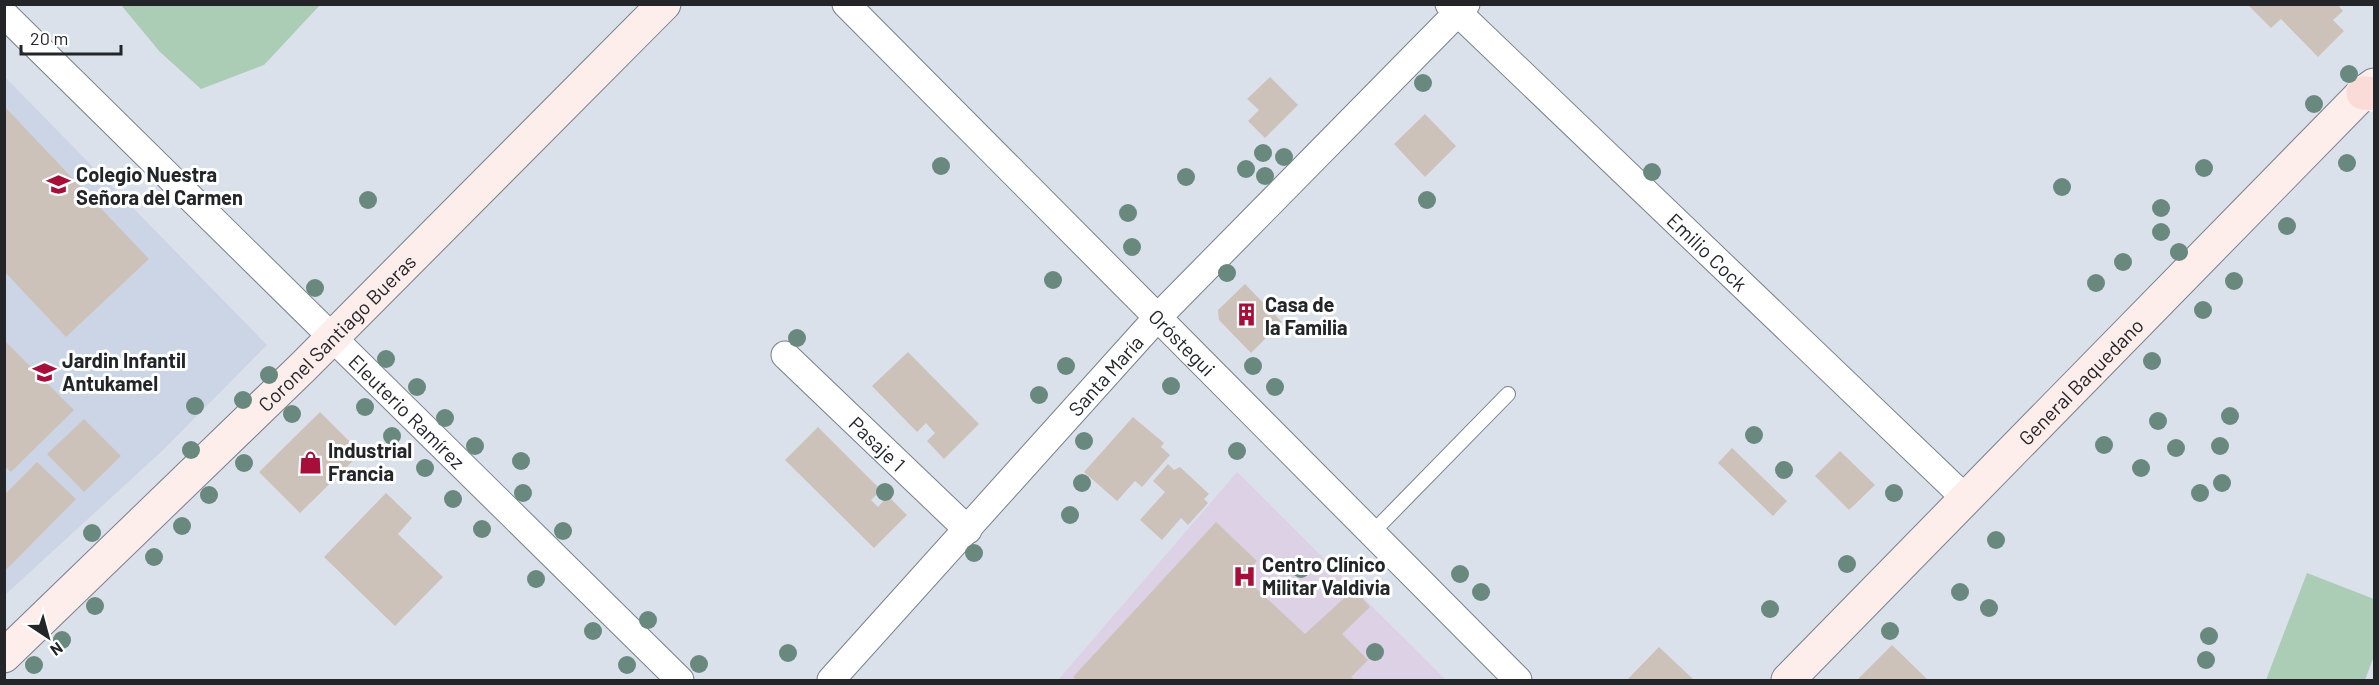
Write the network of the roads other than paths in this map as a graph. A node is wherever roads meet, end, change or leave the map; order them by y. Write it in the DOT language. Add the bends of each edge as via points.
graph roads {
  1 [pos="664,4"];
  2 [pos="846,4"];
  3 [pos="1458,7"];
  4 [pos="4,14"];
  5 [pos="2371,91"];
  6 [pos="1156,319"];
  7 [pos="332,338"];
  8 [pos="785,355"];
  9 [pos="1508,394"];
  10 [pos="1966,499"];
  11 [pos="968,530"];
  12 [pos="1371,534"];
  13 [pos="4,656"];
  14 [pos="680,681"];
  15 [pos="831,681"];
  16 [pos="1518,681"];
  17 [pos="1788,681"];
  1 -- 7 [label="main road, Coronel Santiago Bueras"];
  2 -- 6 [label="street, Oróstegui"];
  3 -- 6 [label="street, Santa María"];
  3 -- 10 [label="street, Emilio Cock"];
  4 -- 7 [label="street, Eleuterio Ramírez"];
  5 -- 10 [label="main road, General Baquedano"];
  6 -- 11 [label="street, Santa María"];
  6 -- 12 [label="street, Oróstegui"];
  7 -- 13 [label="main road, Coronel Santiago Bueras"];
  7 -- 14 [label="street, Eleuterio Ramírez"];
  8 -- 11 [label="street, Pasaje 1"];
  9 -- 12 [label="lane"];
  10 -- 17 [label="main road, General Baquedano"];
  11 -- 15 [label="street, Santa María"];
  12 -- 16 [label="street, Oróstegui"];
}
